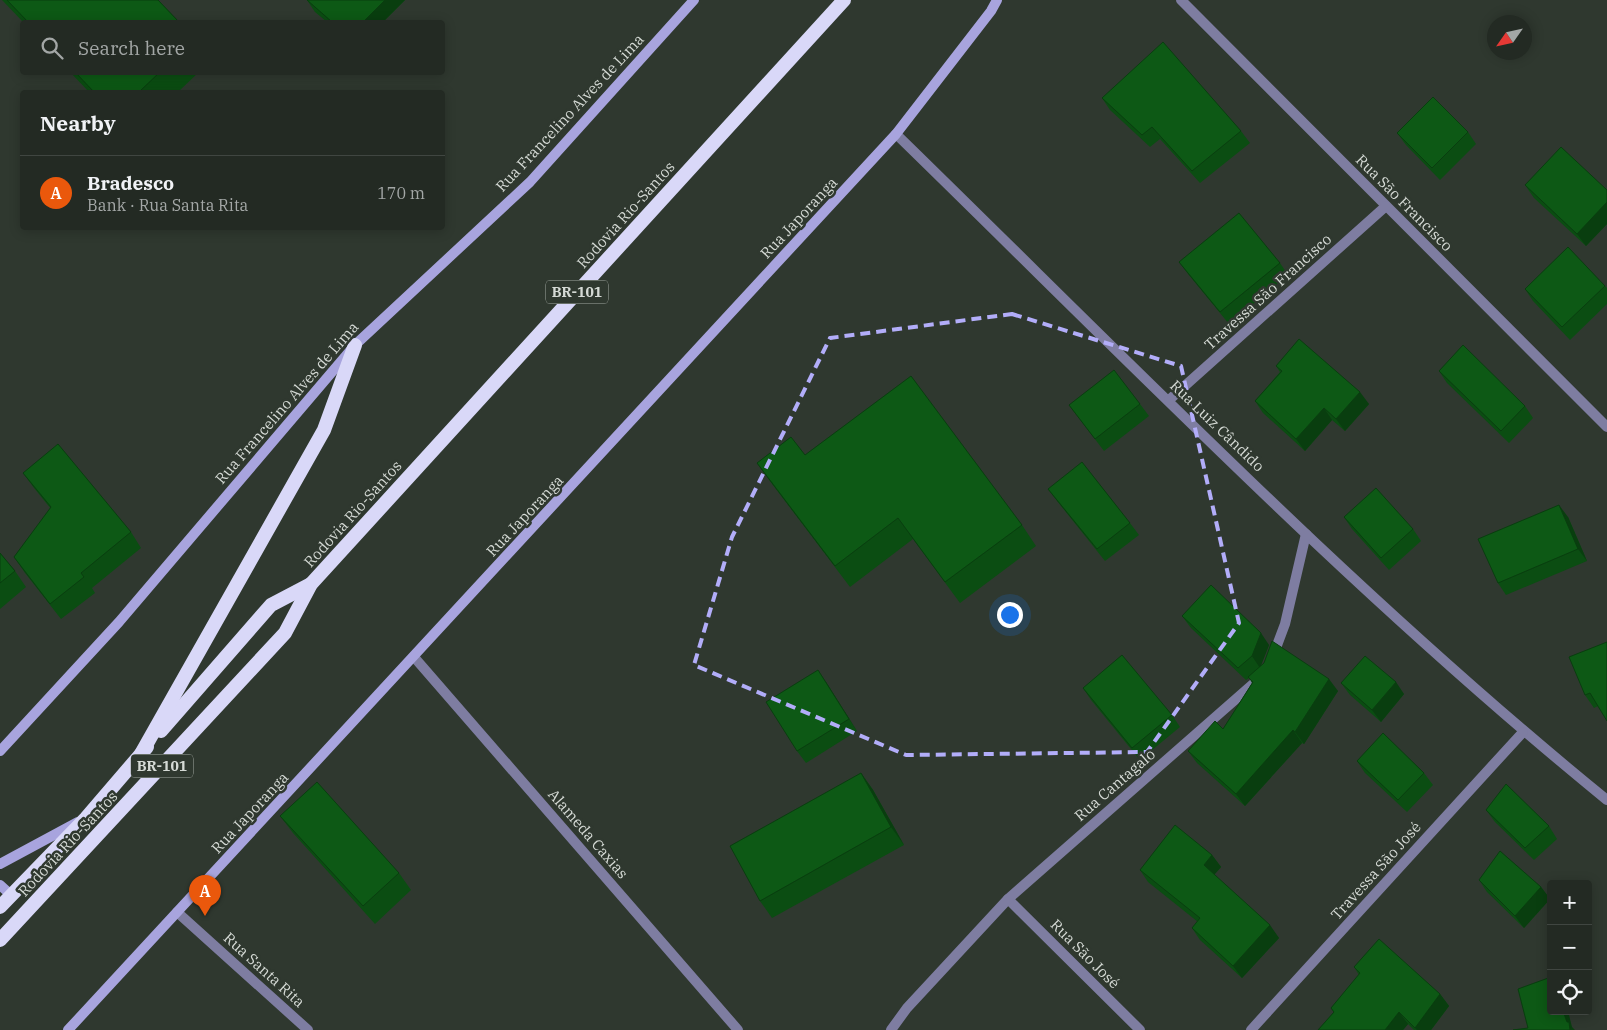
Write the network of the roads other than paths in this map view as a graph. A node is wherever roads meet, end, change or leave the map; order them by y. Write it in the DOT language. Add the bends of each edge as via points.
graph roads {
  1 [pos="694,0"];
  2 [pos="844,0"];
  3 [pos="997,0"];
  4 [pos="1005,0"];
  5 [pos="1181,0"];
  6 [pos="991,11"];
  7 [pos="896,134"];
  8 [pos="1386,206"];
  9 [pos="355,345"];
  10 [pos="1169,400"];
  11 [pos="1607,427"];
  12 [pos="1306,534"];
  13 [pos="311,584"];
  14 [pos="414,657"];
  15 [pos="1523,732"];
  16 [pos="0,751"];
  17 [pos="141,754"];
  18 [pos="1607,800"];
  19 [pos="86,818"];
  20 [pos="0,864"];
  21 [pos="0,885"];
  22 [pos="11,896"];
  23 [pos="1008,899"];
  24 [pos="0,907"];
  25 [pos="177,912"];
  26 [pos="0,940"];
  27 [pos="68,1030"];
  28 [pos="308,1030"];
  29 [pos="738,1030"];
  30 [pos="891,1030"];
  31 [pos="1140,1030"];
  32 [pos="1251,1030"];
  1 -- 9 [label="main road, Rua Francelino Alves de Lima" via="530,182"];
  2 -- 13 [label="highway, Rodovia Rio-Santos / BR-101"];
  3 -- 6 [label="main road, Rua Japoranga"];
  4 -- 6 [label="main road, Rua Japoranga"];
  5 -- 8 [label="street, Rua São Francisco"];
  6 -- 7 [label="main road, Rua Japoranga"];
  7 -- 10 [label="street, Rua Luiz Cândido"];
  7 -- 14 [label="main road, Rua Japoranga"];
  8 -- 10 [label="street, Travessa São Francisco"];
  8 -- 11 [label="street, Rua São Francisco"];
  9 -- 16 [label="main road, Rua Francelino Alves de Lima" via="119,622"];
  9 -- 17 [label="highway" via="324,430"];
  10 -- 12 [label="street, Rua Luiz Cândido"];
  12 -- 15 [label="street, Rua Luiz Cândido" via="1338,567"];
  12 -- 23 [label="street, Rua Cantagalo" via="1285,624 1268,668"];
  13 -- 17 [label="highway, Rodovia Rio-Santos / BR-101" via="271,605"];
  13 -- 26 [label="highway, Rodovia Rio-Santos / BR-101" via="285,633"];
  14 -- 25 [label="main road, Rua Japoranga"];
  14 -- 29 [label="street, Alameda Caxias"];
  15 -- 18 [label="street, Rua Luiz Cândido"];
  15 -- 32 [label="street, Travessa São José"];
  17 -- 19 [label="highway, Rodovia Rio-Santos / BR-101"];
  19 -- 20 [label="main road"];
  19 -- 22 [label="highway, Rodovia Rio-Santos / BR-101"];
  21 -- 22 [label="main road"];
  22 -- 24 [label="highway, Rodovia Rio-Santos / BR-101"];
  23 -- 30 [label="street, Rua Cantagalo" via="907,1008"];
  23 -- 31 [label="street, Rua São José"];
  25 -- 27 [label="main road, Rua Japoranga"];
  25 -- 28 [label="street, Rua Santa Rita"];
}
